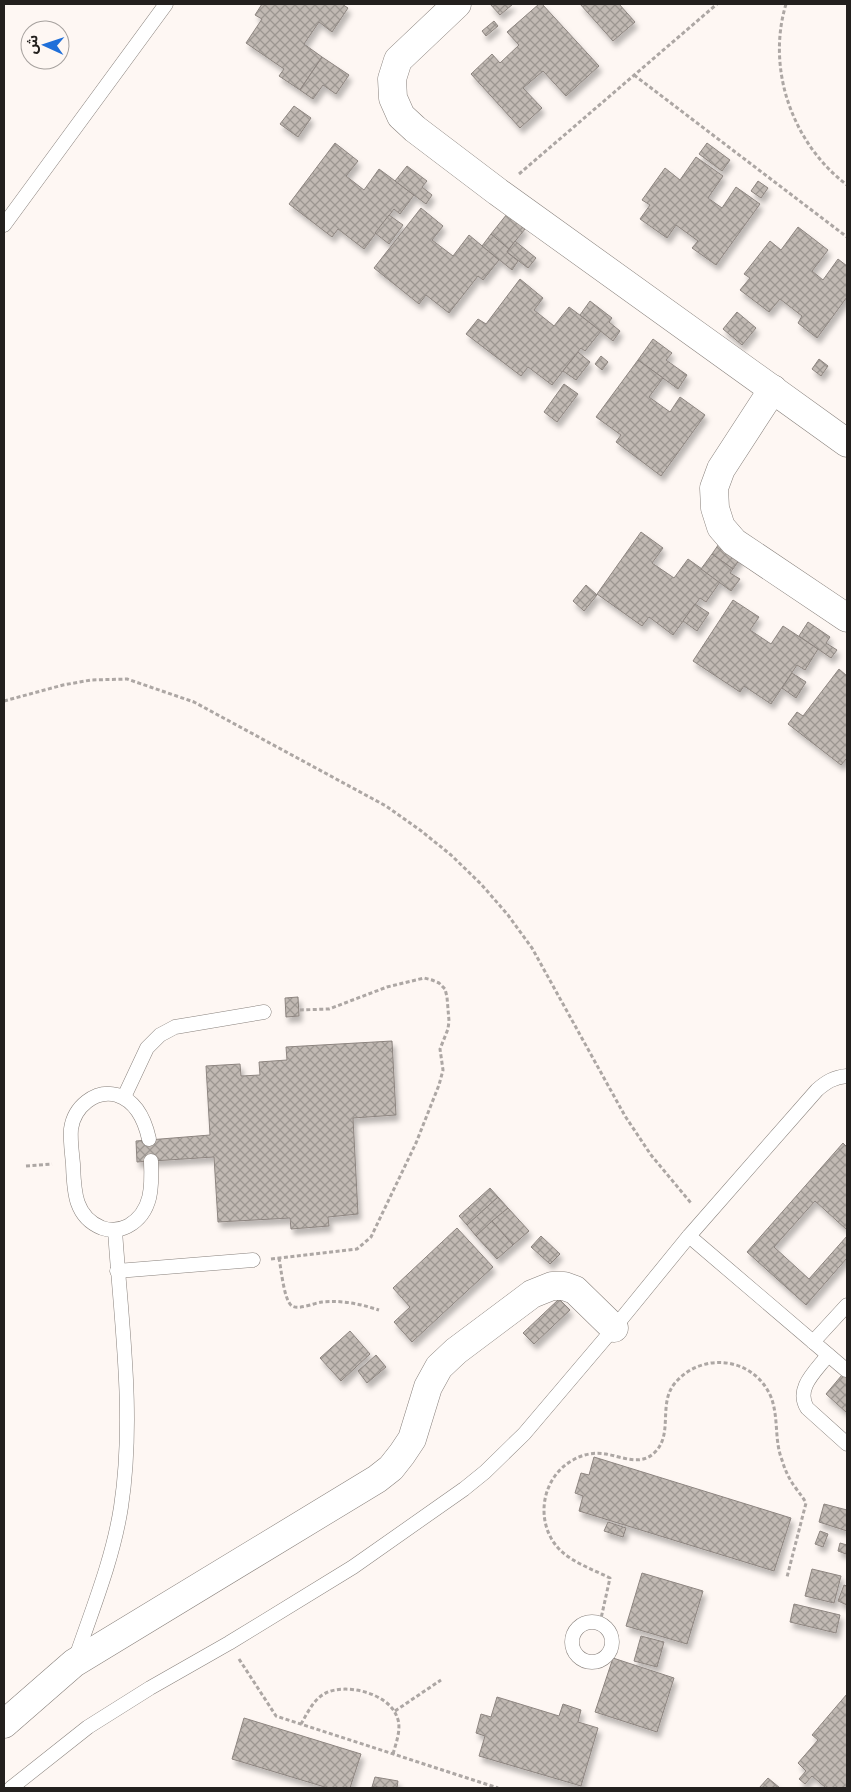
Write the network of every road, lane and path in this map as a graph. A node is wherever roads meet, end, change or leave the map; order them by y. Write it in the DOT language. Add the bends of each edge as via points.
graph roads {
  1 [pos="166,4"];
  2 [pos="457,4"];
  3 [pos="717,4"];
  4 [pos="786,4"];
  5 [pos="634,75"];
  6 [pos="847,185"];
  7 [pos="498,192"];
  8 [pos="4,224"];
  9 [pos="847,237"];
  10 [pos="772,389"];
  11 [pos="847,443"];
  12 [pos="847,618"];
  13 [pos="4,701"];
  14 [pos="299,1010"];
  15 [pos="264,1012"];
  16 [pos="847,1076"];
  17 [pos="124,1098"];
  18 [pos="149,1139"];
  19 [pos="151,1162"];
  20 [pos="73,1163"];
  21 [pos="26,1166"];
  22 [pos="705,1218"];
  23 [pos="114,1230"];
  24 [pos="689,1236"];
  25 [pos="279,1258"];
  26 [pos="253,1260"];
  27 [pos="117,1271"];
  28 [pos="847,1305"];
  29 [pos="379,1310"];
  30 [pos="614,1328"];
  31 [pos="813,1342"];
  32 [pos="828,1355"];
  33 [pos="846,1370"];
  34 [pos="847,1444"];
  35 [pos="787,1577"];
  36 [pos="600,1623"];
  37 [pos="229,1643"];
  38 [pos="74,1663"];
  39 [pos="441,1680"];
  40 [pos="395,1711"];
  41 [pos="4,1724"];
  42 [pos="301,1724"];
  43 [pos="393,1754"];
  44 [pos="11,1788"];
  45 [pos="498,1788"];
  1 -- 8 [label="lane"];
  2 -- 7 [label="street" via="398,60 392,78 393,98 401,116 415,129"];
  3 -- 5 [label="path"];
  4 -- 6 [label="path" via="780,46 786,98 808,144"];
  5 -- 7 [label="path"];
  5 -- 9 [label="path"];
  7 -- 10 [label="street"];
  10 -- 11 [label="street"];
  10 -- 12 [label="street" via="721,469 714,488 715,508 721,527 734,542"];
  13 -- 22 [label="path" via="63,685 127,679 194,702 386,806 420,830 481,884 508,915 527,941 625,1116 651,1154"];
  14 -- 25 [label="path" via="329,1008 424,978 439,983 445,989 449,1021 440,1049 443,1070 439,1085 372,1237 356,1249"];
  15 -- 17 [label="lane" via="175,1027 160,1035 147,1048"];
  16 -- 22 [label="lane" via="826,1082 817,1090"];
  17 -- 18 [label="lane" via="140,1114"];
  17 -- 20 [label="lane" via="100,1094 80,1108 71,1130"];
  19 -- 23 [label="lane" via="152,1187 148,1202 129,1225"];
  20 -- 21 [label="path"];
  20 -- 23 [label="lane" via="75,1192 84,1216 94,1225"];
  22 -- 24 [label="lane"];
  23 -- 27 [label="lane"];
  24 -- 30 [label="lane"];
  24 -- 31 [label="lane"];
  25 -- 26 [label="path"];
  25 -- 29 [label="path" via="287,1299 292,1306 338,1301 359,1303"];
  26 -- 27 [label="lane"];
  27 -- 38 [label="lane" via="128,1431 126,1470 112,1547"];
  28 -- 31 [label="lane"];
  30 -- 37 [label="lane" via="524,1434 471,1483 353,1566"];
  30 -- 38 [label="street" via="570,1288 552,1286 532,1294 439,1367 428,1387 412,1439 391,1468"];
  31 -- 32 [label="lane"];
  32 -- 33 [label="lane"];
  32 -- 34 [label="lane" via="804,1388 803,1402"];
  35 -- 36 [label="path" via="806,1503 780,1457 776,1412 770,1396 761,1382 733,1364 699,1364 684,1372 673,1385 667,1399 662,1442 656,1451 638,1460 595,1453 573,1460 564,1466 546,1494 543,1515 552,1540 570,1558 610,1578"];
  37 -- 42 [label="path" via="276,1716"];
  37 -- 44 [label="lane" via="88,1727"];
  38 -- 41 [label="street"];
  39 -- 40 [label="path"];
  40 -- 42 [label="path" via="362,1690 332,1690 315,1701"];
  40 -- 43 [label="path" via="399,1727"];
  42 -- 43 [label="path"];
  43 -- 45 [label="path"];
}
